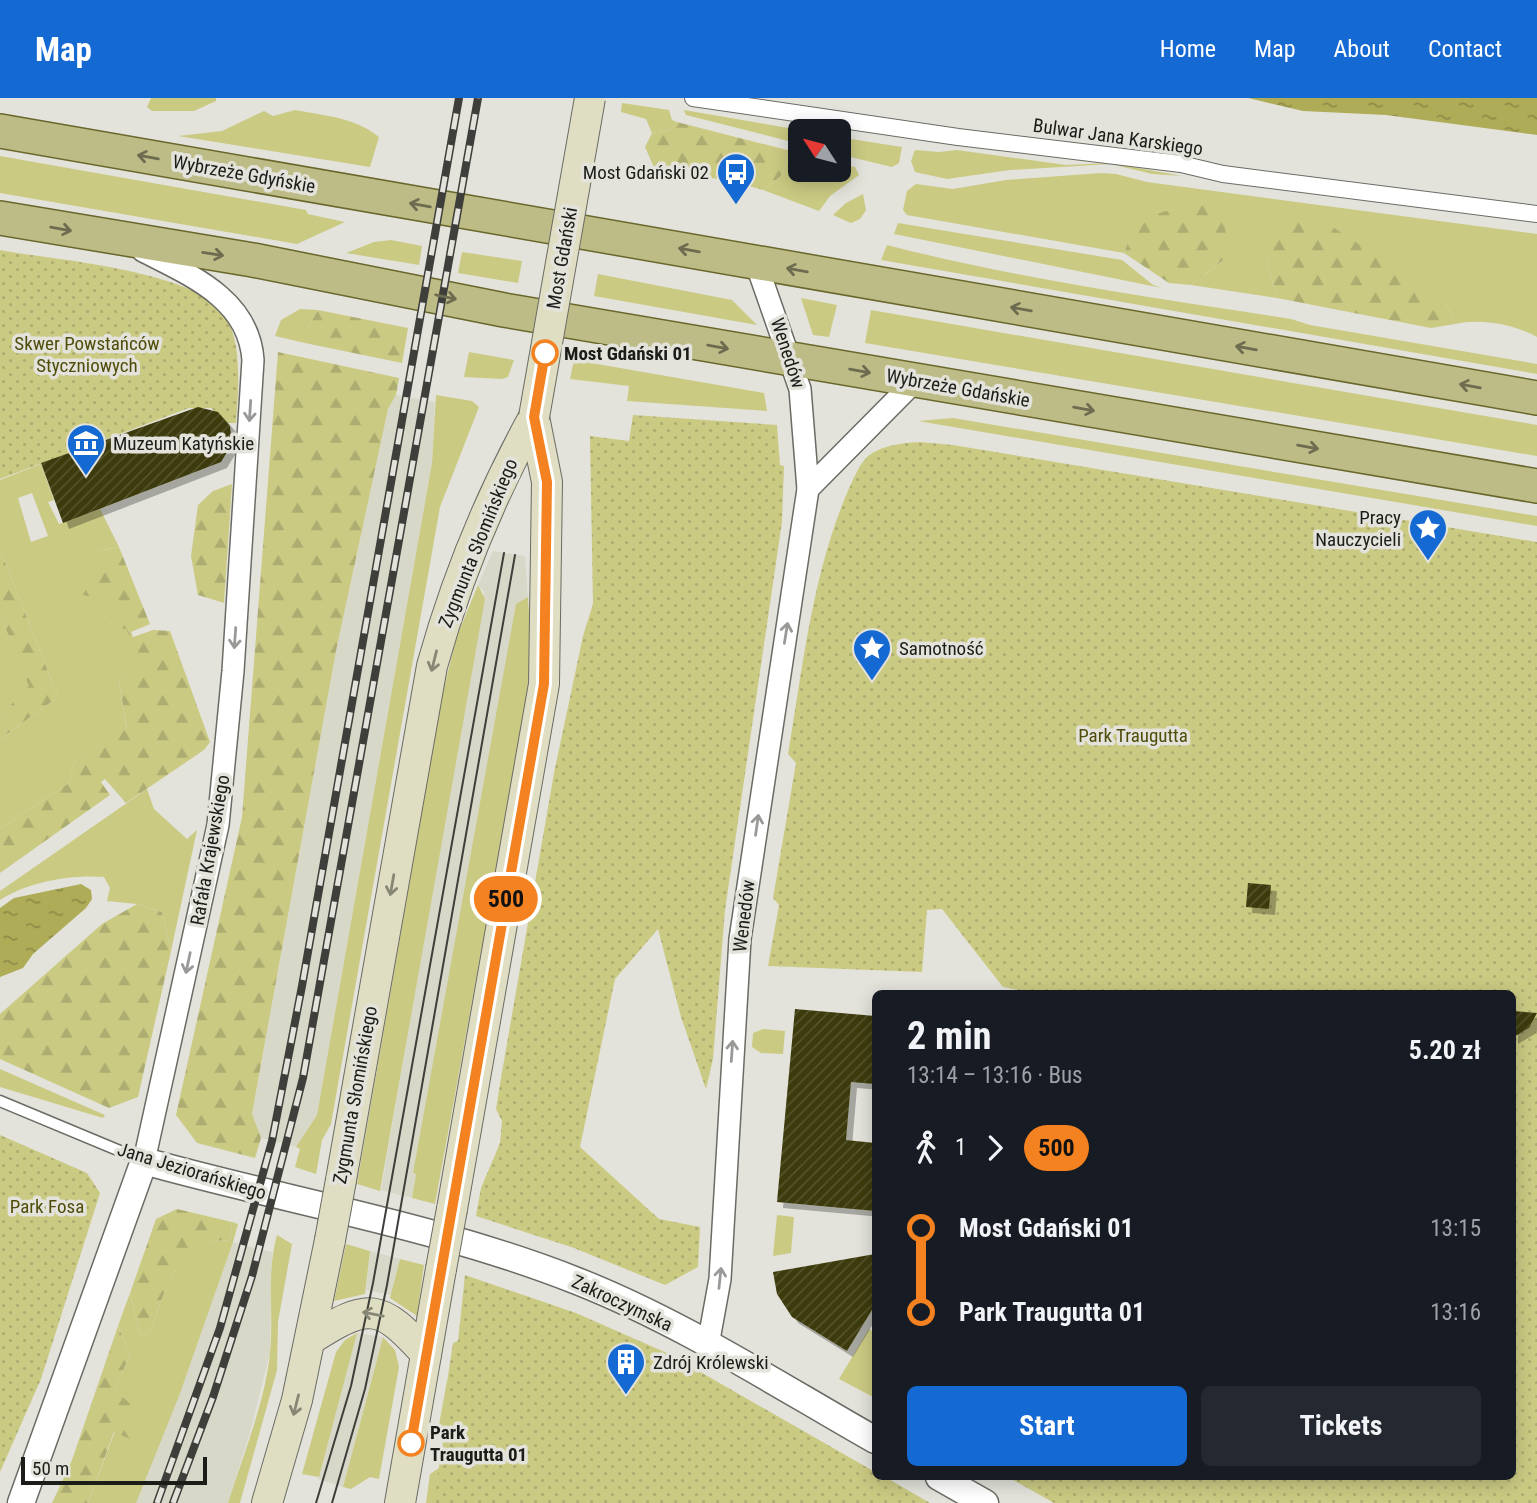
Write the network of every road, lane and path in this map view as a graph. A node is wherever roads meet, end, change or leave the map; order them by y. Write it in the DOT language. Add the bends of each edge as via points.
graph roads {
  1 [pos="590,98"];
  2 [pos="693,98"];
  3 [pos="0,131"];
  4 [pos="1537,214"];
  5 [pos="0,218"];
  6 [pos="121,239"];
  7 [pos="756,263"];
  8 [pos="793,360"];
  9 [pos="915,381"];
  10 [pos="1537,398"];
  11 [pos="534,417"];
  12 [pos="1537,486"];
  13 [pos="808,489"];
  14 [pos="0,1101"];
  15 [pos="144,1161"];
  16 [pos="390,1224"];
  17 [pos="311,1339"];
  18 [pos="709,1345"];
  19 [pos="426,1354"];
  20 [pos="872,1438"];
  21 [pos="944,1480"];
  22 [pos="21,1503"];
  23 [pos="267,1503"];
  24 [pos="400,1503"];
  25 [pos="985,1503"];
  1 -- 11 [label="main road, Most Gdański, bridge"];
  2 -- 4 [label="street, Bulwar Jana Karskiego"];
  7 -- 3 [label="main road, Wybrzeże Gdyńskie, one-way"];
  5 -- 6 [label="main road, one-way"];
  6 -- 8 [label="main road, Wybrzeże Gdańskie, one-way"];
  6 -- 15 [label="street, Rafała Krajewskiego, one-way" via="194,276 222,297 249,335 253,359 218,825"];
  7 -- 8 [label="street, Wenedów"];
  10 -- 7 [label="main road, one-way"];
  8 -- 9 [label="main road, Wybrzeże Gdańskie, one-way"];
  8 -- 13 [label="street, Wenedów" via="804,414"];
  9 -- 12 [label="main road, Wybrzeże Gdańskie, one-way"];
  9 -- 13 [label="street"];
  11 -- 17 [label="main road, Zygmunta Słomińskiego, one-way, bridge" via="503,475 432,666"];
  11 -- 19 [label="main road, Zygmunta Słomińskiego, bridge" via="547,482 544,684"];
  18 -- 13 [label="street, Wenedów, one-way" via="720,1279 740,939"];
  14 -- 15 [label="lane, Jana Jeziorańskiego"];
  15 -- 16 [label="street, Jana Jeziorańskiego"];
  15 -- 22 [label="street, Rafała Krajewskiego"];
  16 -- 18 [label="street, Zakroczymska" via="576,1281"];
  19 -- 17 [label="main road, one-way" via="400,1325 382,1315 362,1312"];
  17 -- 23 [label="main road, Zygmunta Słomińskiego, one-way"];
  18 -- 20 [label="street, Zakroczymska"];
  19 -- 24 [label="main road, Zygmunta Słomińskiego"];
  21 -- 25 [label="street"];
}
